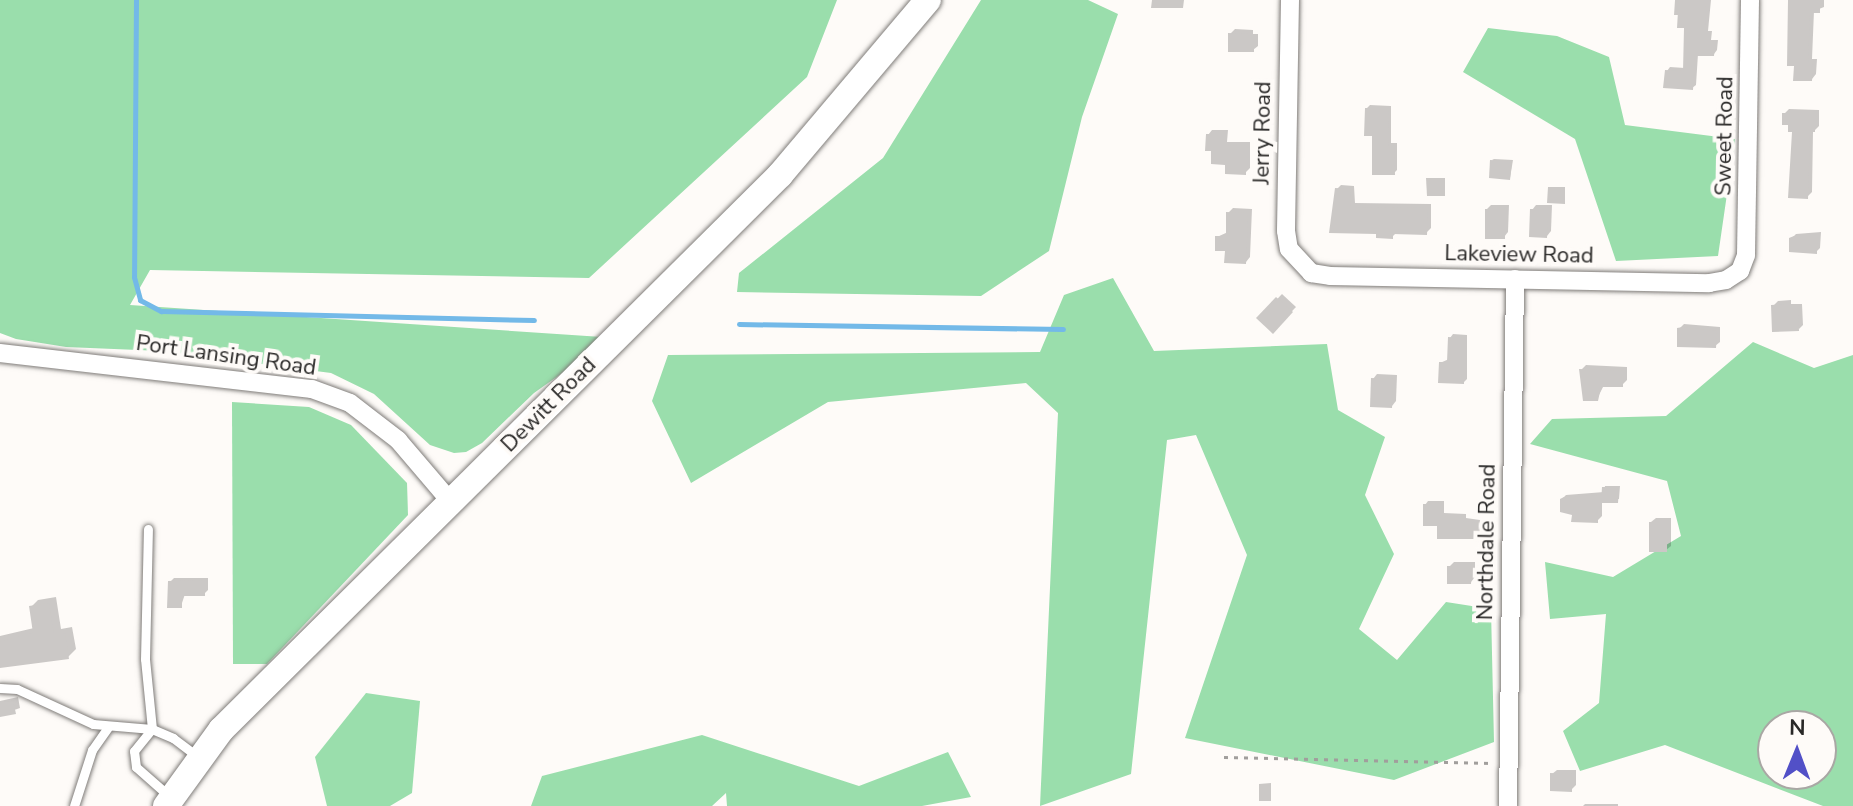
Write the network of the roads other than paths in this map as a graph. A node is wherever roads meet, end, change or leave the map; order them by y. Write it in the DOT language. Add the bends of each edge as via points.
graph roads {
  1 [pos="928,0"];
  2 [pos="1290,0"];
  3 [pos="1750,0"];
  4 [pos="1299,263"];
  5 [pos="1740,271"];
  6 [pos="1515,279"];
  7 [pos="0,353"];
  8 [pos="451,502"];
  9 [pos="148,529"];
  10 [pos="0,688"];
  11 [pos="108,727"];
  12 [pos="152,729"];
  13 [pos="198,757"];
  14 [pos="169,802"];
  15 [pos="74,806"];
  16 [pos="1508,806"];
  1 -- 8 [label="street, Dewitt Road" via="780,175"];
  2 -- 4 [label="street, Jerry Road" via="1286,231"];
  3 -- 5 [label="street, Sweet Road" via="1748,237"];
  4 -- 6 [label="street, Lakeview Road" via="1311,273 1330,276"];
  5 -- 6 [label="street, Lakeview Road" via="1709,283"];
  6 -- 16 [label="street, Northdale Road"];
  7 -- 8 [label="street, Port Lansing Road" via="312,389 350,403 398,440"];
  8 -- 13 [label="street, Dewitt Road"];
  9 -- 12 [label="lane" via="145,659"];
  10 -- 11 [label="lane" via="17,689"];
  11 -- 12 [label="lane"];
  11 -- 15 [label="lane" via="92,750"];
  12 -- 13 [label="lane"];
  12 -- 14 [label="lane" via="134,751 136,767"];
  13 -- 14 [label="street, Dewitt Road"];
}
